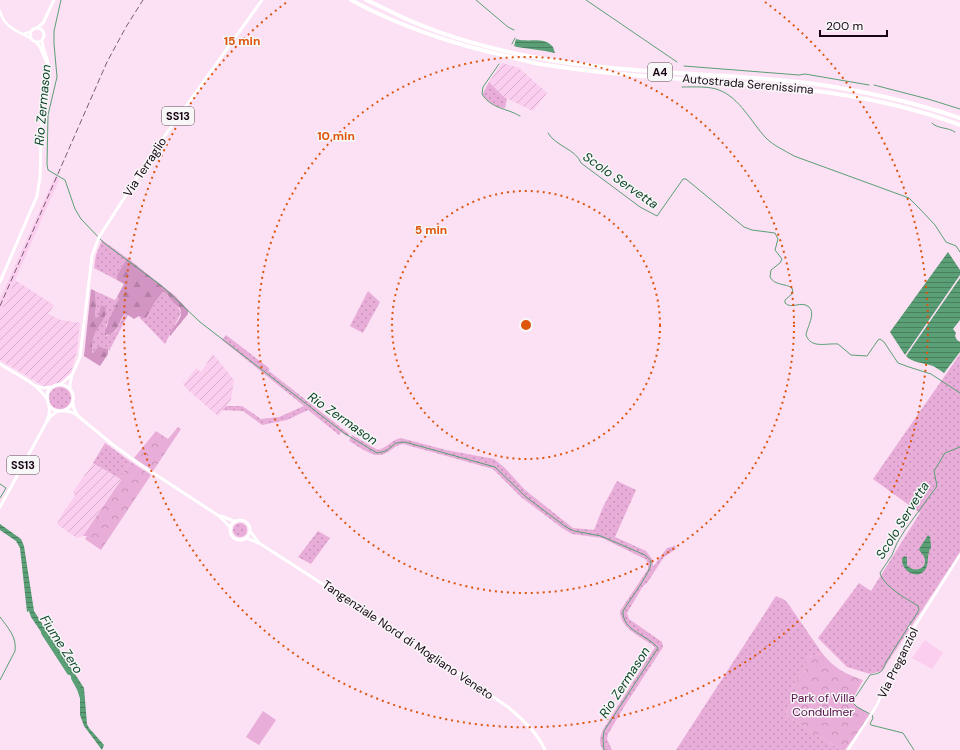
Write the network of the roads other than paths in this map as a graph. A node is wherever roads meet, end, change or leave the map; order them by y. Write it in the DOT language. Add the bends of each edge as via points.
graph roads {
  1 [pos="54,0"];
  2 [pos="262,0"];
  3 [pos="351,0"];
  4 [pos="366,0"];
  5 [pos="0,11"];
  6 [pos="43,23"];
  7 [pos="37,28"];
  8 [pos="43,31"];
  9 [pos="30,32"];
  10 [pos="22,34"];
  11 [pos="30,38"];
  12 [pos="42,40"];
  13 [pos="36,42"];
  14 [pos="49,72"];
  15 [pos="960,117"];
  16 [pos="960,126"];
  17 [pos="0,282"];
  18 [pos="0,364"];
  19 [pos="72,375"];
  20 [pos="33,385"];
  21 [pos="61,385"];
  22 [pos="52,387"];
  23 [pos="70,389"];
  24 [pos="47,399"];
  25 [pos="73,403"];
  26 [pos="49,406"];
  27 [pos="57,411"];
  28 [pos="64,411"];
  29 [pos="78,416"];
  30 [pos="46,423"];
  31 [pos="0,507"];
  32 [pos="219,516"];
  33 [pos="236,522"];
  34 [pos="231,528"];
  35 [pos="250,531"];
  36 [pos="246,538"];
  37 [pos="259,543"];
  38 [pos="960,556"];
  39 [pos="545,750"];
  40 [pos="848,750"];
  1 -- 6 [label="main road"];
  2 -- 19 [label="main road, Via Terraglio / SS13" via="159,144 99,237 92,256 80,357"];
  3 -- 16 [label="highway, Autostrada Serenissima / A4" via="404,25 443,39 546,65 830,92 900,106"];
  4 -- 15 [label="highway, Autostrada Serenissima / A4" via="446,34 531,56 626,69 830,86 879,94"];
  5 -- 10 [label="street" via="6,24"];
  6 -- 7 [label="main road"];
  6 -- 8 [label="main road"];
  7 -- 8 [label="main road"];
  7 -- 9 [label="main road"];
  8 -- 12 [label="main road"];
  9 -- 10 [label="street"];
  9 -- 11 [label="main road"];
  10 -- 11 [label="street"];
  11 -- 13 [label="main road"];
  12 -- 13 [label="main road"];
  12 -- 14 [label="main road" via="49,62"];
  13 -- 14 [label="main road"];
  14 -- 17 [label="main road" via="41,118 41,169 37,196"];
  18 -- 20 [label="main road"];
  19 -- 21 [label="main road, SS13"];
  19 -- 23 [label="main road, SS13"];
  20 -- 22 [label="main road"];
  20 -- 24 [label="main road"];
  21 -- 22 [label="main road, SS13"];
  21 -- 23 [label="main road"];
  22 -- 24 [label="main road"];
  23 -- 25 [label="main road, SS13"];
  24 -- 26 [label="main road, SS13"];
  25 -- 28 [label="main road"];
  25 -- 29 [label="main road"];
  26 -- 27 [label="main road"];
  26 -- 30 [label="main road, SS13"];
  27 -- 28 [label="main road"];
  27 -- 30 [label="main road, SS13"];
  28 -- 29 [label="main road"];
  29 -- 32 [label="main road" via="138,463"];
  30 -- 31 [label="main road, SS13"];
  32 -- 33 [label="main road"];
  32 -- 34 [label="main road"];
  33 -- 34 [label="main road"];
  33 -- 35 [label="main road" via="247,523"];
  34 -- 36 [label="main road" via="231,534 235,538"];
  35 -- 36 [label="main road"];
  35 -- 37 [label="main road"];
  36 -- 37 [label="main road"];
  37 -- 39 [label="main road, Tangenziale Nord di Mogliano Veneto" via="508,707 535,733"];
  38 -- 40 [label="street, Via Preganziol" via="906,640 885,690"];
}
